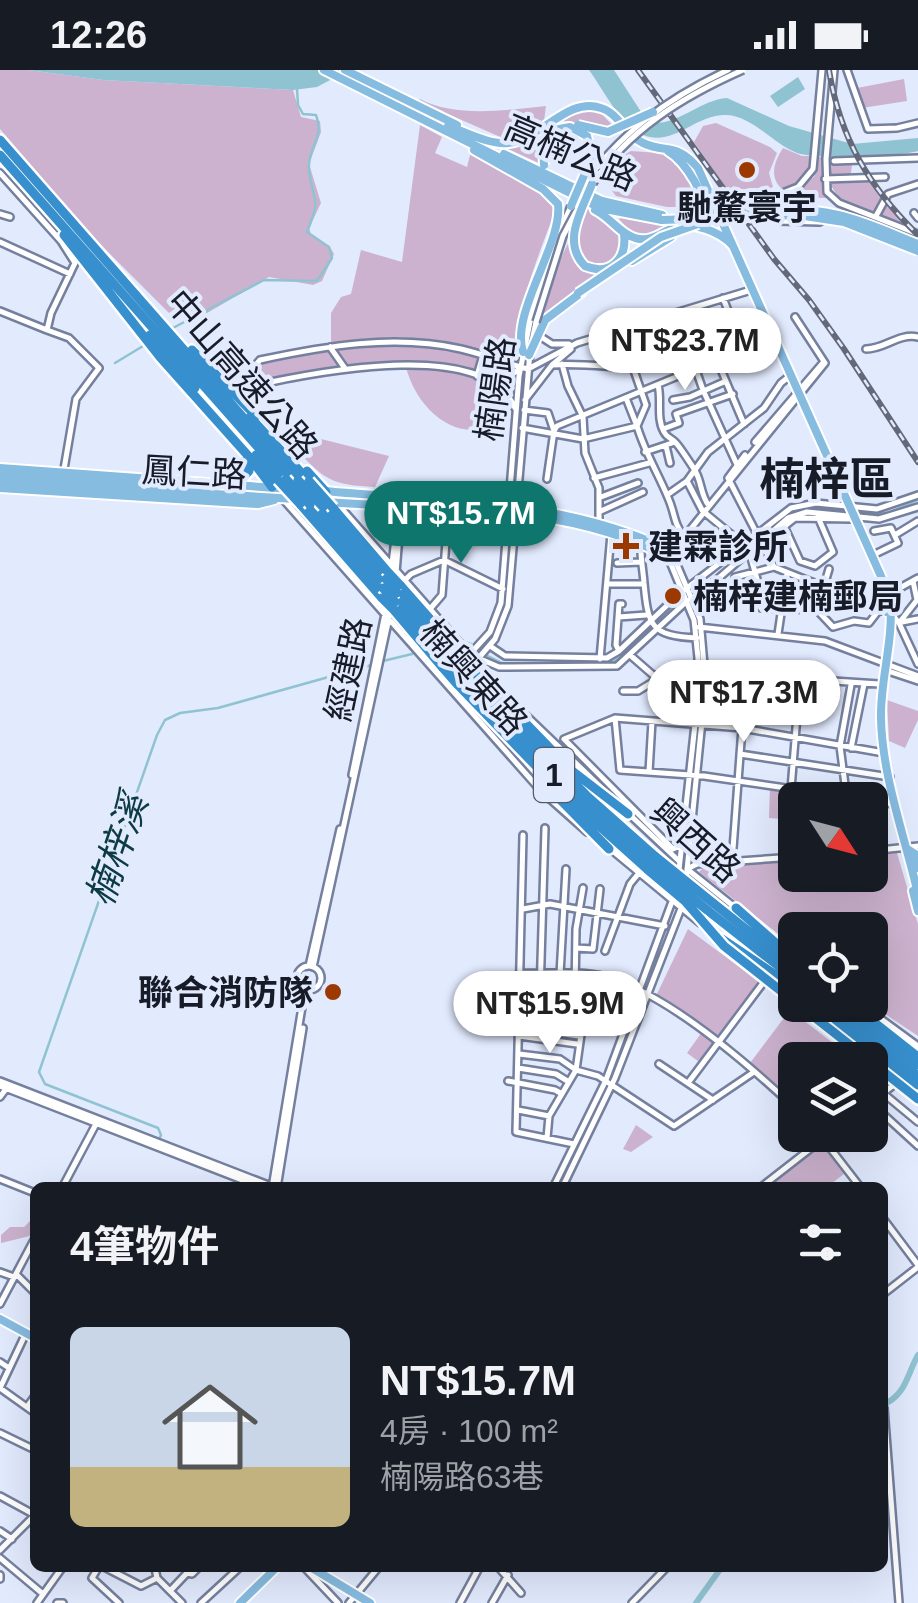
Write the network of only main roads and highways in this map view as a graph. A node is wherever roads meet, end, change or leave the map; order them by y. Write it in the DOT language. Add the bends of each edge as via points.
graph roads {
  1 [pos="315,70"];
  2 [pos="324,70"];
  3 [pos="335,70"];
  4 [pos="348,78"];
  5 [pos="652,112"];
  6 [pos="447,128"];
  7 [pos="459,134"];
  8 [pos="0,140"];
  9 [pos="471,140"];
  10 [pos="506,143"];
  11 [pos="655,146"];
  12 [pos="0,154"];
  13 [pos="555,178"];
  14 [pos="23,181"];
  15 [pos="592,184"];
  16 [pos="573,196"];
  17 [pos="571,206"];
  18 [pos="662,217"];
  19 [pos="712,219"];
  20 [pos="696,227"];
  21 [pos="624,234"];
  22 [pos="918,247"];
  23 [pos="736,249"];
  24 [pos="578,293"];
  25 [pos="160,335"];
  26 [pos="192,350"];
  27 [pos="225,428"];
  28 [pos="0,478"];
  29 [pos="304,481"];
  30 [pos="63,482"];
  31 [pos="279,482"];
  32 [pos="238,483"];
  33 [pos="326,492"];
  34 [pos="402,504"];
  35 [pos="332,506"];
  36 [pos="852,513"];
  37 [pos="598,525"];
  38 [pos="642,542"];
  39 [pos="668,553"];
  40 [pos="388,579"];
  41 [pos="395,601"];
  42 [pos="886,612"];
  43 [pos="457,658"];
  44 [pos="883,666"];
  45 [pos="464,674"];
  46 [pos="482,713"];
  47 [pos="883,754"];
  48 [pos="628,814"];
  49 [pos="610,849"];
  50 [pos="905,849"];
  51 [pos="648,866"];
  52 [pos="918,868"];
  53 [pos="918,894"];
  54 [pos="710,907"];
  55 [pos="736,908"];
  56 [pos="918,911"];
  57 [pos="722,938"];
  58 [pos="778,943"];
  59 [pos="778,956"];
  60 [pos="778,965"];
  61 [pos="778,976"];
  62 [pos="778,987"];
  63 [pos="821,1022"];
  64 [pos="848,1022"];
  65 [pos="855,1022"];
  66 [pos="865,1022"];
  67 [pos="872,1022"];
  68 [pos="846,1042"];
  69 [pos="913,1058"];
  70 [pos="888,1071"];
  71 [pos="917,1087"];
  72 [pos="0,1318"];
  73 [pos="30,1335"];
  74 [pos="272,1572"];
  75 [pos="315,1572"];
  76 [pos="240,1603"];
  77 [pos="370,1603"];
  1 -- 4 [label="main road, 高楠公路"];
  2 -- 4 [label="main road, 高楠公路"];
  3 -- 4 [label="main road, 高楠公路"];
  4 -- 6 [label="main road, 高楠公路"];
  4 -- 6 [label="main road, 高楠公路"];
  5 -- 10 [label="main road, bridge" via="608,132 558,124 527,142"];
  6 -- 7 [label="main road"];
  6 -- 9 [label="main road, 高楠公路"];
  7 -- 9 [label="main road"];
  7 -- 9 [label="main road"];
  8 -- 25 [label="highway"];
  9 -- 10 [label="main road"];
  9 -- 13 [label="main road, 高楠公路"];
  9 -- 16 [label="main road, 高楠公路"];
  9 -- 24 [label="main road" via="558,204 520,343 526,354 534,327"];
  10 -- 11 [label="main road" via="591,106 607,110 630,135"];
  11 -- 20 [label="main road" via="680,158 702,197 706,213"];
  11 -- 23 [label="main road" via="673,148 698,168"];
  12 -- 14 [label="highway, 中山高速公路 / 1"];
  13 -- 17 [label="main road, bridge" via="544,165 542,144 556,129 574,127 590,140 592,158"];
  13 -- 18 [label="main road, 高楠公路" via="620,208"];
  14 -- 25 [label="highway, 中山高速公路 / 1"];
  14 -- 25 [label="highway" via="116,302"];
  15 -- 21 [label="main road, bridge" via="573,238 576,255 585,266 602,270 616,264"];
  16 -- 18 [label="main road, 高楠公路" via="616,213"];
  16 -- 21 [label="main road"];
  18 -- 19 [label="main road, bridge"];
  18 -- 22 [label="main road, 高楠公路, bridge" via="816,211"];
  19 -- 22 [label="main road, 高楠公路, bridge" via="834,219"];
  19 -- 24 [label="main road, bridge" via="661,237"];
  20 -- 21 [label="main road" via="678,226 645,240"];
  20 -- 23 [label="main road"];
  20 -- 24 [label="main road, bridge"];
  23 -- 36 [label="main road"];
  25 -- 26 [label="highway"];
  25 -- 27 [label="highway"];
  25 -- 29 [label="highway, 中山高速公路 / 1"];
  25 -- 31 [label="highway, 中山高速公路 / 1"];
  26 -- 29 [label="highway"];
  26 -- 33 [label="highway"];
  27 -- 31 [label="highway"];
  27 -- 32 [label="highway" via="250,465"];
  28 -- 30 [label="main road, 鳳仁路"];
  28 -- 30 [label="main road, 鳳仁路"];
  29 -- 35 [label="highway, 中山高速公路 / 1, bridge"];
  30 -- 31 [label="main road, 鳳仁路" via="260,490"];
  30 -- 32 [label="main road, 鳳仁路"];
  30 -- 35 [label="main road, 鳳仁路"];
  31 -- 32 [label="main road, 鳳仁路"];
  31 -- 33 [label="main road"];
  31 -- 40 [label="highway, 中山高速公路 / 1, bridge"];
  33 -- 34 [label="main road"];
  34 -- 35 [label="main road, 鳳仁路"];
  34 -- 37 [label="main road" via="558,511"];
  35 -- 40 [label="highway, 中山高速公路 / 1"];
  36 -- 42 [label="main road"];
  36 -- 42 [label="main road" via="890,594"];
  37 -- 38 [label="main road"];
  37 -- 38 [label="main road"];
  38 -- 39 [label="main road"];
  40 -- 41 [label="highway, 中山高速公路 / 1, bridge"];
  40 -- 41 [label="highway, bridge"];
  41 -- 43 [label="highway, 中山高速公路 / 1"];
  41 -- 43 [label="highway"];
  42 -- 44 [label="main road"];
  43 -- 45 [label="highway, 中山高速公路 / 1, bridge"];
  44 -- 47 [label="main road"];
  44 -- 47 [label="main road" via="877,716"];
  45 -- 46 [label="highway"];
  45 -- 48 [label="highway"];
  45 -- 51 [label="highway, 中山高速公路 / 1"];
  46 -- 49 [label="highway"];
  46 -- 51 [label="highway" via="582,812"];
  47 -- 50 [label="main road"];
  50 -- 52 [label="main road" via="915,854"];
  50 -- 53 [label="main road"];
  50 -- 56 [label="main road"];
  51 -- 54 [label="highway, 中山高速公路 / 1, bridge"];
  51 -- 62 [label="highway, bridge" via="724,946"];
  54 -- 59 [label="highway, 中山高速公路 / 1"];
  54 -- 60 [label="highway, 中山高速公路 / 1"];
  55 -- 58 [label="highway"];
  57 -- 61 [label="highway"];
  63 -- 68 [label="highway"];
  64 -- 69 [label="highway"];
  65 -- 69 [label="highway"];
  66 -- 69 [label="highway"];
  67 -- 69 [label="highway"];
  69 -- 71 [label="highway"];
  70 -- 71 [label="highway"];
  72 -- 73 [label="main road"];
  74 -- 76 [label="main road"];
  75 -- 77 [label="main road"];
}
